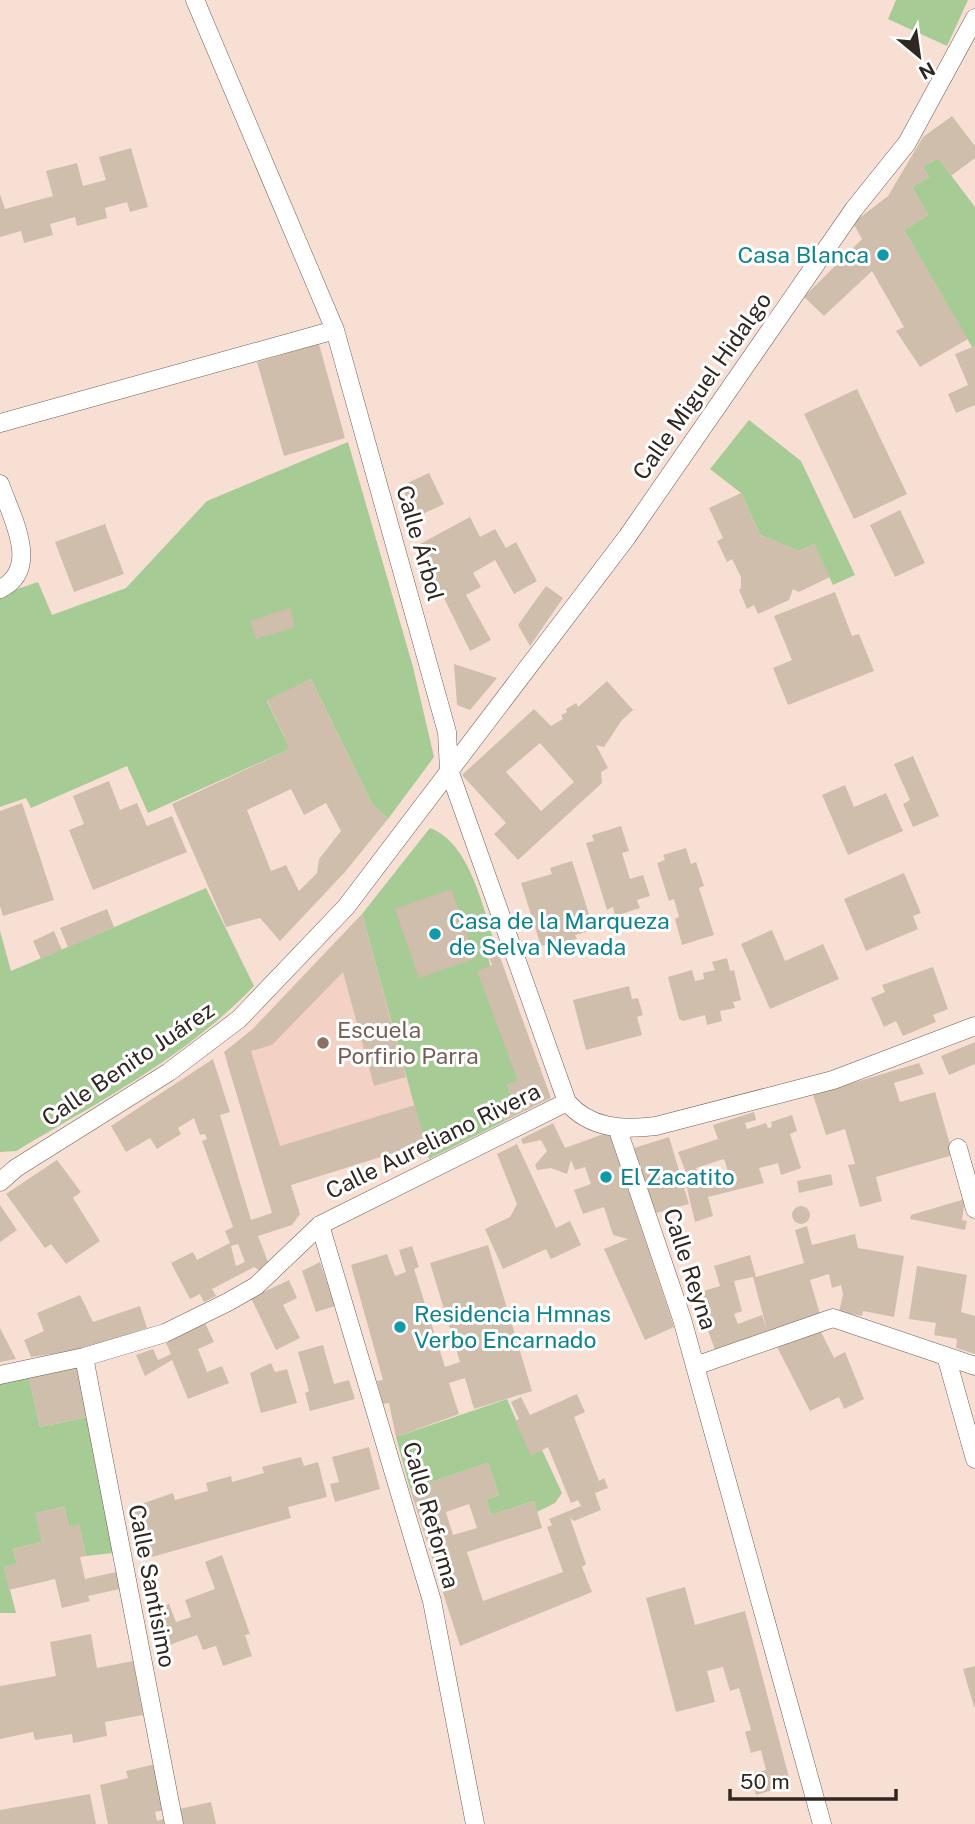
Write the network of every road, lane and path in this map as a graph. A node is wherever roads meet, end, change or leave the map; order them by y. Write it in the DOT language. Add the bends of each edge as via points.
graph roads {
  1 [pos="195,0"];
  2 [pos="974,22"];
  3 [pos="335,330"];
  4 [pos="0,423"];
  5 [pos="0,484"];
  6 [pos="0,589"];
  7 [pos="449,770"];
  8 [pos="975,1026"];
  9 [pos="567,1102"];
  10 [pos="617,1127"];
  11 [pos="958,1148"];
  12 [pos="8,1167"];
  13 [pos="0,1182"];
  14 [pos="975,1209"];
  15 [pos="320,1225"];
  16 [pos="946,1356"];
  17 [pos="84,1357"];
  18 [pos="695,1366"];
  19 [pos="975,1366"];
  20 [pos="0,1375"];
  21 [pos="975,1459"];
  22 [pos="174,1824"];
  23 [pos="475,1824"];
  24 [pos="822,1824"];
  1 -- 3 [label="street, Calle Árbol"];
  2 -- 7 [label="street, Calle Miguel Hidalgo" via="906,143 854,209 627,537"];
  3 -- 4 [label="street"];
  3 -- 7 [label="street, Calle Árbol" via="447,732"];
  5 -- 6 [label="street" via="22,559 18,576"];
  7 -- 9 [label="street"];
  7 -- 12 [label="street, Calle Benito Juárez" via="346,907 239,1019 169,1072"];
  8 -- 10 [label="street" via="834,1080 668,1124"];
  9 -- 10 [label="street" via="585,1119"];
  9 -- 15 [label="street, Calle Aureliano Rivera"];
  10 -- 18 [label="street, Calle Reyna"];
  11 -- 14 [label="street"];
  12 -- 13 [label="street, Calle Benito Juárez"];
  15 -- 17 [label="street, Calle Aureliano Rivera" via="243,1295 164,1333"];
  15 -- 23 [label="street, Calle Reforma" via="432,1601"];
  16 -- 18 [label="street" via="833,1318"];
  16 -- 19 [label="street"];
  16 -- 21 [label="street"];
  17 -- 20 [label="street, Calle Aureliano Rivera"];
  17 -- 22 [label="street, Calle Santisimo"];
  18 -- 24 [label="street, Calle Reyna"];
}
